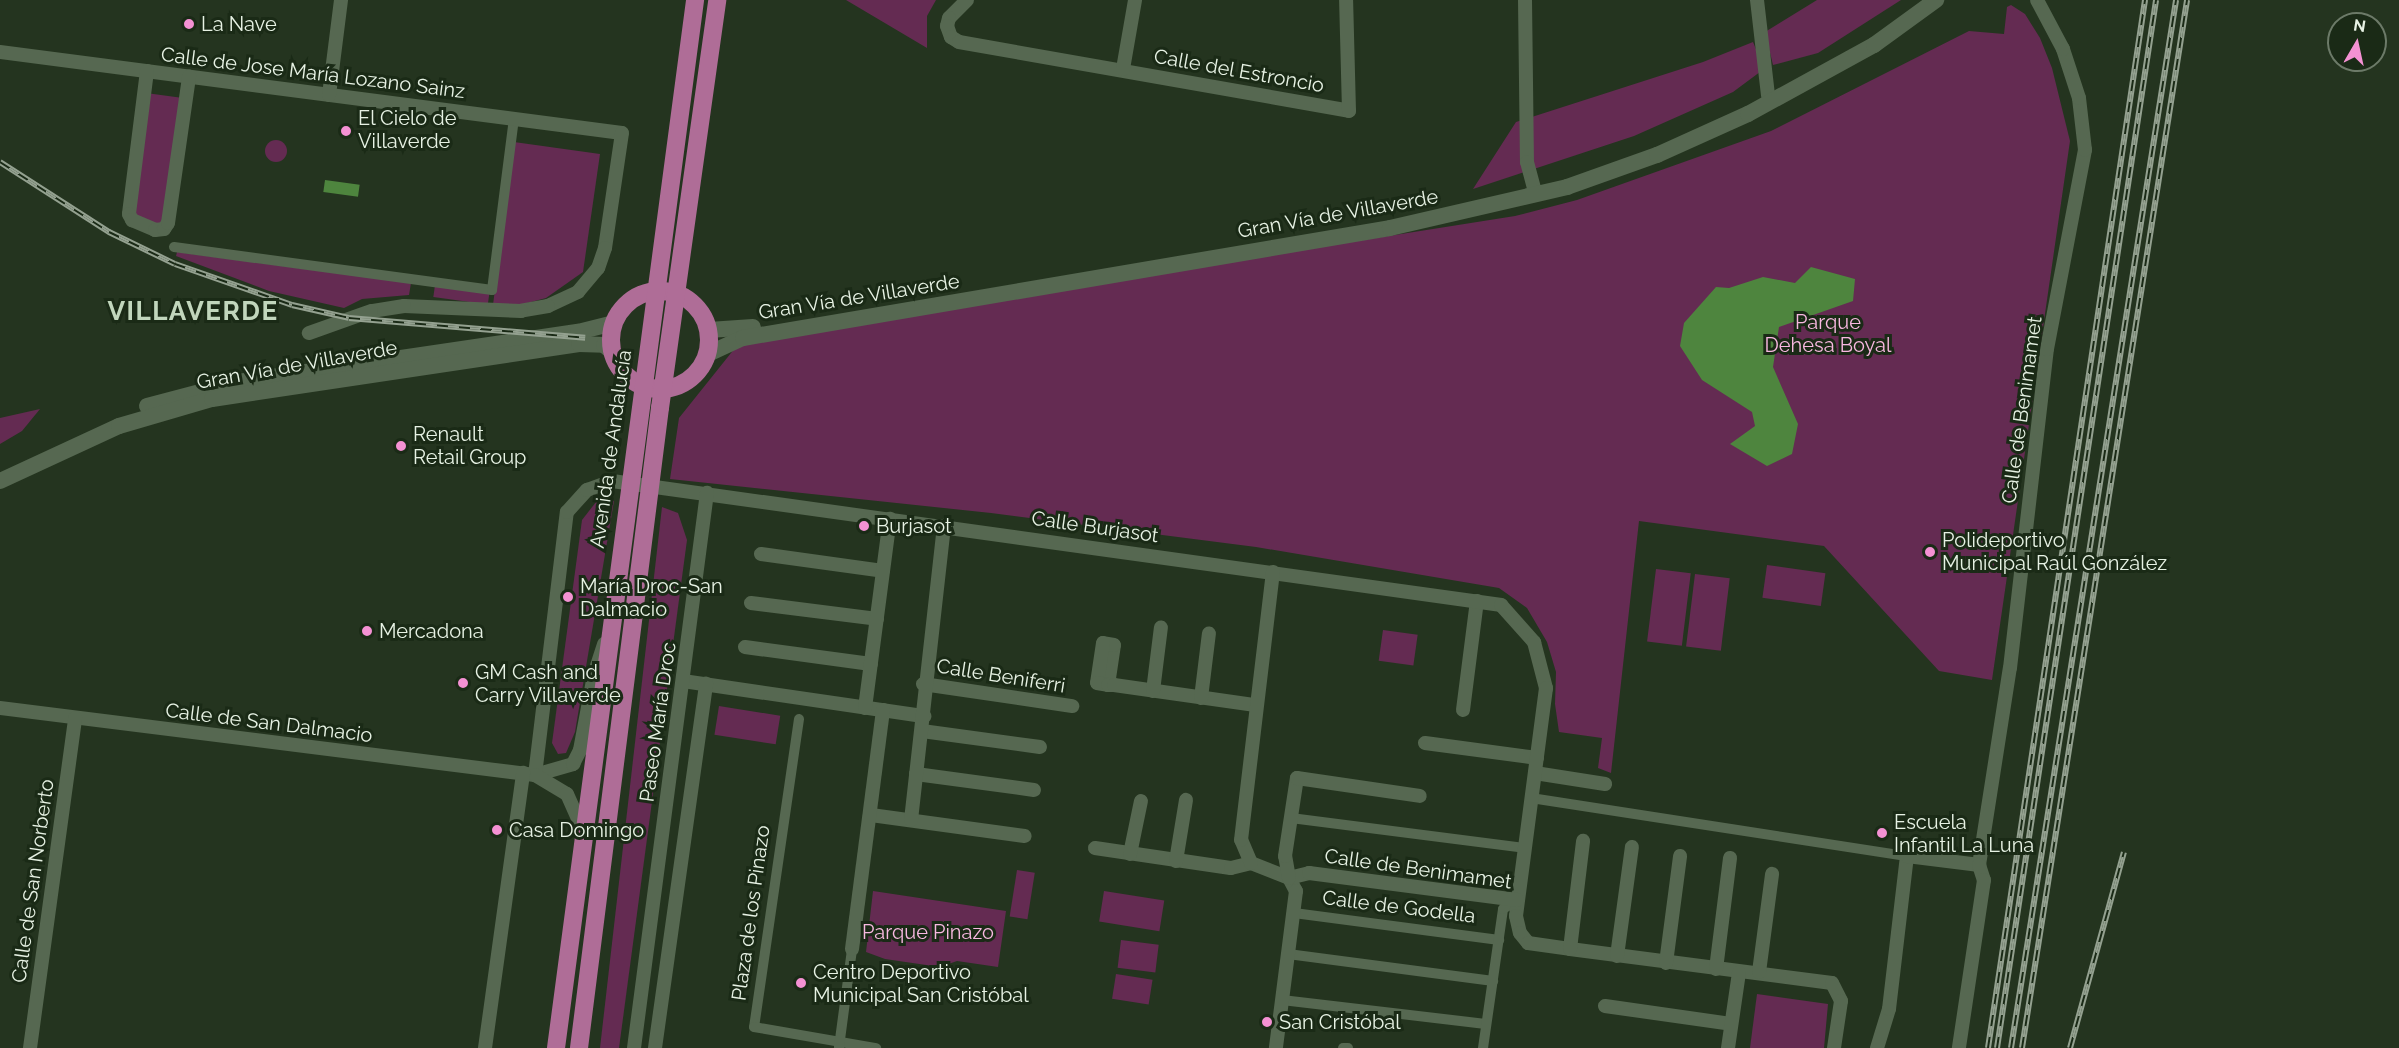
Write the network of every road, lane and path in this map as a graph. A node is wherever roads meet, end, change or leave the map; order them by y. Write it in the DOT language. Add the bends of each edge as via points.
graph roads {
  1 [pos="341,0"];
  2 [pos="695,0"];
  3 [pos="717,0"];
  4 [pos="968,0"];
  5 [pos="1135,0"];
  6 [pos="1346,0"];
  7 [pos="1525,0"];
  8 [pos="1757,0"];
  9 [pos="1919,0"];
  10 [pos="1936,0"];
  11 [pos="2036,1"];
  12 [pos="0,52"];
  13 [pos="1123,69"];
  14 [pos="147,71"];
  15 [pos="189,77"];
  16 [pos="1768,94"];
  17 [pos="329,95"];
  18 [pos="514,119"];
  19 [pos="1534,188"];
  20 [pos="1476,206"];
  21 [pos="174,247"];
  22 [pos="492,290"];
  23 [pos="654,290"];
  24 [pos="677,293"];
  25 [pos="489,310"];
  26 [pos="613,323"];
  27 [pos="709,330"];
  28 [pos="309,333"];
  29 [pos="612,352"];
  30 [pos="708,354"];
  31 [pos="642,386"];
  32 [pos="663,389"];
  33 [pos="0,469"];
  34 [pos="0,481"];
  35 [pos="706,493"];
  36 [pos="890,519"];
  37 [pos="944,526"];
  38 [pos="761,555"];
  39 [pos="883,571"];
  40 [pos="1273,572"];
  41 [pos="1477,601"];
  42 [pos="751,603"];
  43 [pos="877,619"];
  44 [pos="1161,627"];
  45 [pos="609,631"];
  46 [pos="1209,633"];
  47 [pos="746,647"];
  48 [pos="871,664"];
  49 [pos="684,681"];
  50 [pos="706,684"];
  51 [pos="923,684"];
  52 [pos="1108,685"];
  53 [pos="1153,691"];
  54 [pos="1201,698"];
  55 [pos="1254,705"];
  56 [pos="1072,706"];
  57 [pos="0,708"];
  58 [pos="865,708"];
  59 [pos="883,710"];
  60 [pos="1463,710"];
  61 [pos="924,716"];
  62 [pos="75,718"];
  63 [pos="799,719"];
  64 [pos="922,731"];
  65 [pos="1425,743"];
  66 [pos="1040,747"];
  67 [pos="1537,758"];
  68 [pos="1534,773"];
  69 [pos="529,774"];
  70 [pos="916,774"];
  71 [pos="1605,784"];
  72 [pos="1034,790"];
  73 [pos="1420,796"];
  74 [pos="1531,798"];
  75 [pos="1186,800"];
  76 [pos="1141,801"];
  77 [pos="871,815"];
  78 [pos="1291,818"];
  79 [pos="911,820"];
  80 [pos="583,830"];
  81 [pos="1025,836"];
  82 [pos="1583,841"];
  83 [pos="1632,847"];
  84 [pos="1095,848"];
  85 [pos="1524,848"];
  86 [pos="1130,854"];
  87 [pos="1680,856"];
  88 [pos="1907,856"];
  89 [pos="1730,858"];
  90 [pos="1176,861"];
  91 [pos="1251,863"];
  92 [pos="1979,865"];
  93 [pos="1772,874"];
  94 [pos="1289,878"];
  95 [pos="1517,900"];
  96 [pos="1294,913"];
  97 [pos="1499,940"];
  98 [pos="852,949"];
  99 [pos="1570,949"];
  100 [pos="1288,954"];
  101 [pos="1617,956"];
  102 [pos="1666,963"];
  103 [pos="1716,969"];
  104 [pos="1759,972"];
  105 [pos="1738,973"];
  106 [pos="1493,981"];
  107 [pos="1282,1000"];
  108 [pos="1605,1006"];
  109 [pos="1486,1024"];
  110 [pos="1731,1024"];
  111 [pos="839,1045"];
  112 [pos="30,1048"];
  113 [pos="485,1048"];
  114 [pos="556,1048"];
  115 [pos="579,1048"];
  116 [pos="634,1048"];
  117 [pos="655,1048"];
  118 [pos="876,1048"];
  119 [pos="1276,1048"];
  120 [pos="1343,1048"];
  121 [pos="1348,1048"];
  122 [pos="1483,1048"];
  123 [pos="1728,1048"];
  124 [pos="1834,1048"];
  125 [pos="1877,1048"];
  126 [pos="1959,1048"];
  1 -- 17 [label="street"];
  2 -- 23 [label="main road, Avenida de Andalucía"];
  3 -- 24 [label="main road"];
  4 -- 13 [label="street, Calle del Estroncio" via="948,22 949,34 959,42"];
  5 -- 13 [label="street, Calle del Estroncio"];
  6 -- 13 [label="street, Calle del Estroncio" via="1349,111"];
  7 -- 19 [label="street" via="1527,162"];
  8 -- 16 [label="street"];
  9 -- 16 [label="street, Gran Vía de Villaverde" via="1870,37"];
  10 -- 20 [label="street, Gran Vía de Villaverde" via="1874,45 1748,114 1601,175"];
  11 -- 92 [label="street, Calle de Benimamet" via="2063,49 2079,98 2085,150 2047,349 2010,668"];
  12 -- 14 [label="street, Calle de Jose María Lozano Sainz"];
  14 -- 15 [label="street, Calle de Jose María Lozano Sainz"];
  14 -- 15 [label="street" via="129,214 132,220 155,231 164,230 168,223"];
  15 -- 17 [label="street, Calle de Jose María Lozano Sainz"];
  16 -- 19 [label="street, Gran Vía de Villaverde" via="1654,146"];
  17 -- 18 [label="street, Calle de Jose María Lozano Sainz"];
  18 -- 22 [label="street"];
  18 -- 25 [label="street, Calle de Jose María Lozano Sainz" via="622,133 605,248 598,268 578,292 548,306"];
  19 -- 20 [label="street, Gran Vía de Villaverde"];
  20 -- 27 [label="street, Gran Vía de Villaverde" via="754,327"];
  20 -- 30 [label="street, Gran Vía de Villaverde" via="743,338"];
  21 -- 22 [label="street"];
  22 -- 25 [label="street"];
  23 -- 24 [label="main road"];
  23 -- 26 [label="main road" via="632,299"];
  23 -- 31 [label="main road, Avenida de Andalucía"];
  24 -- 27 [label="main road" via="692,301"];
  24 -- 32 [label="main road"];
  25 -- 28 [label="street" via="404,306 371,311"];
  26 -- 29 [label="main road"];
  26 -- 33 [label="street, Gran Vía de Villaverde" via="578,332 306,370 174,397 67,435"];
  27 -- 30 [label="main road"];
  29 -- 31 [label="main road" via="625,373"];
  29 -- 34 [label="street, Gran Vía de Villaverde" via="604,345 579,344 212,399 119,426 48,455"];
  30 -- 32 [label="main road" via="691,379"];
  31 -- 32 [label="main road"];
  31 -- 45 [label="main road, Avenida de Andalucía"];
  32 -- 115 [label="main road"];
  35 -- 36 [label="street, Calle Burjasot"];
  35 -- 49 [label="street, Paseo María Droc"];
  35 -- 69 [label="street" via="612,481 587,490 567,512"];
  36 -- 37 [label="street, Calle Burjasot"];
  36 -- 39 [label="street"];
  37 -- 40 [label="street, Calle Burjasot"];
  37 -- 51 [label="street, Calle Beniferri"];
  38 -- 39 [label="street"];
  39 -- 43 [label="street"];
  40 -- 41 [label="street, Calle Burjasot"];
  40 -- 55 [label="street"];
  41 -- 60 [label="street"];
  41 -- 67 [label="street, Calle Burjasot" via="1501,605 1534,642 1546,688"];
  42 -- 43 [label="street"];
  43 -- 48 [label="street"];
  44 -- 53 [label="street"];
  45 -- 69 [label="street, Calle de San Dalmacio" via="594,675 580,750 573,764"];
  45 -- 80 [label="main road, Avenida de Andalucía"];
  46 -- 54 [label="street"];
  47 -- 48 [label="street"];
  48 -- 58 [label="street"];
  49 -- 50 [label="street"];
  49 -- 116 [label="street, Paseo María Droc"];
  50 -- 58 [label="street"];
  50 -- 117 [label="street"];
  51 -- 56 [label="street, Calle Beniferri"];
  51 -- 61 [label="street, Calle Beniferri"];
  52 -- 53 [label="street"];
  53 -- 54 [label="street"];
  54 -- 55 [label="street"];
  55 -- 91 [label="street" via="1241,840"];
  57 -- 62 [label="street, Calle de San Dalmacio"];
  58 -- 59 [label="street"];
  59 -- 61 [label="street"];
  59 -- 77 [label="street"];
  61 -- 64 [label="street, Calle Beniferri"];
  62 -- 69 [label="street, Calle de San Dalmacio"];
  62 -- 112 [label="street, Calle de San Norberto"];
  63 -- 111 [label="street, Plaza de los Pinazo" via="754,1027"];
  64 -- 66 [label="street"];
  64 -- 70 [label="street, Calle Beniferri"];
  65 -- 67 [label="street"];
  67 -- 68 [label="street, Calle Burjasot"];
  68 -- 71 [label="street"];
  68 -- 74 [label="street, Calle Burjasot"];
  69 -- 80 [label="street, Calle de San Dalmacio" via="567,794"];
  69 -- 113 [label="street"];
  70 -- 72 [label="street"];
  70 -- 79 [label="street, Calle Beniferri"];
  73 -- 78 [label="street" via="1297,778"];
  74 -- 85 [label="street, Calle Burjasot"];
  74 -- 88 [label="street"];
  75 -- 90 [label="street"];
  76 -- 86 [label="street"];
  77 -- 79 [label="street"];
  77 -- 98 [label="street"];
  78 -- 85 [label="street, Calle de Benimamet"];
  78 -- 94 [label="street" via="1285,856"];
  79 -- 81 [label="street"];
  80 -- 114 [label="main road, Avenida de Andalucía"];
  82 -- 99 [label="street"];
  83 -- 101 [label="street"];
  84 -- 86 [label="street"];
  85 -- 95 [label="street, Calle Burjasot"];
  86 -- 90 [label="street"];
  87 -- 102 [label="street"];
  88 -- 92 [label="street"];
  88 -- 125 [label="street" via="1889,1009"];
  89 -- 103 [label="street"];
  90 -- 91 [label="street" via="1230,868"];
  91 -- 94 [label="street"];
  92 -- 126 [label="street, Calle de Benimamet" via="1984,880"];
  93 -- 104 [label="street"];
  94 -- 95 [label="street, Calle de Benimamet" via="1309,873"];
  94 -- 96 [label="street, Calle de Godella" via="1296,891"];
  95 -- 97 [label="street, Calle de Godella" via="1503,909"];
  95 -- 99 [label="street, Calle de Benimamet" via="1516,923 1528,943"];
  96 -- 97 [label="street, Calle de Godella"];
  96 -- 100 [label="street, Calle de Godella"];
  97 -- 106 [label="street, Calle de Godella"];
  98 -- 111 [label="street"];
  99 -- 101 [label="street, Calle de Benimamet"];
  100 -- 106 [label="street"];
  100 -- 107 [label="street, Calle de Godella"];
  101 -- 102 [label="street, Calle de Benimamet"];
  102 -- 103 [label="street, Calle de Benimamet"];
  103 -- 105 [label="street, Calle de Benimamet"];
  104 -- 105 [label="street, Calle de Benimamet"];
  104 -- 124 [label="street, Calle de Benimamet" via="1832,983 1841,1001"];
  105 -- 110 [label="street"];
  106 -- 109 [label="street, Calle de Godella"];
  107 -- 109 [label="street"];
  107 -- 119 [label="street, Calle de Godella"];
  108 -- 110 [label="street"];
  109 -- 122 [label="street, Calle de Godella"];
  110 -- 123 [label="street"];
  111 -- 118 [label="street, Plaza de los Pinazo"];
  120 -- 121 [label="street"];
}
